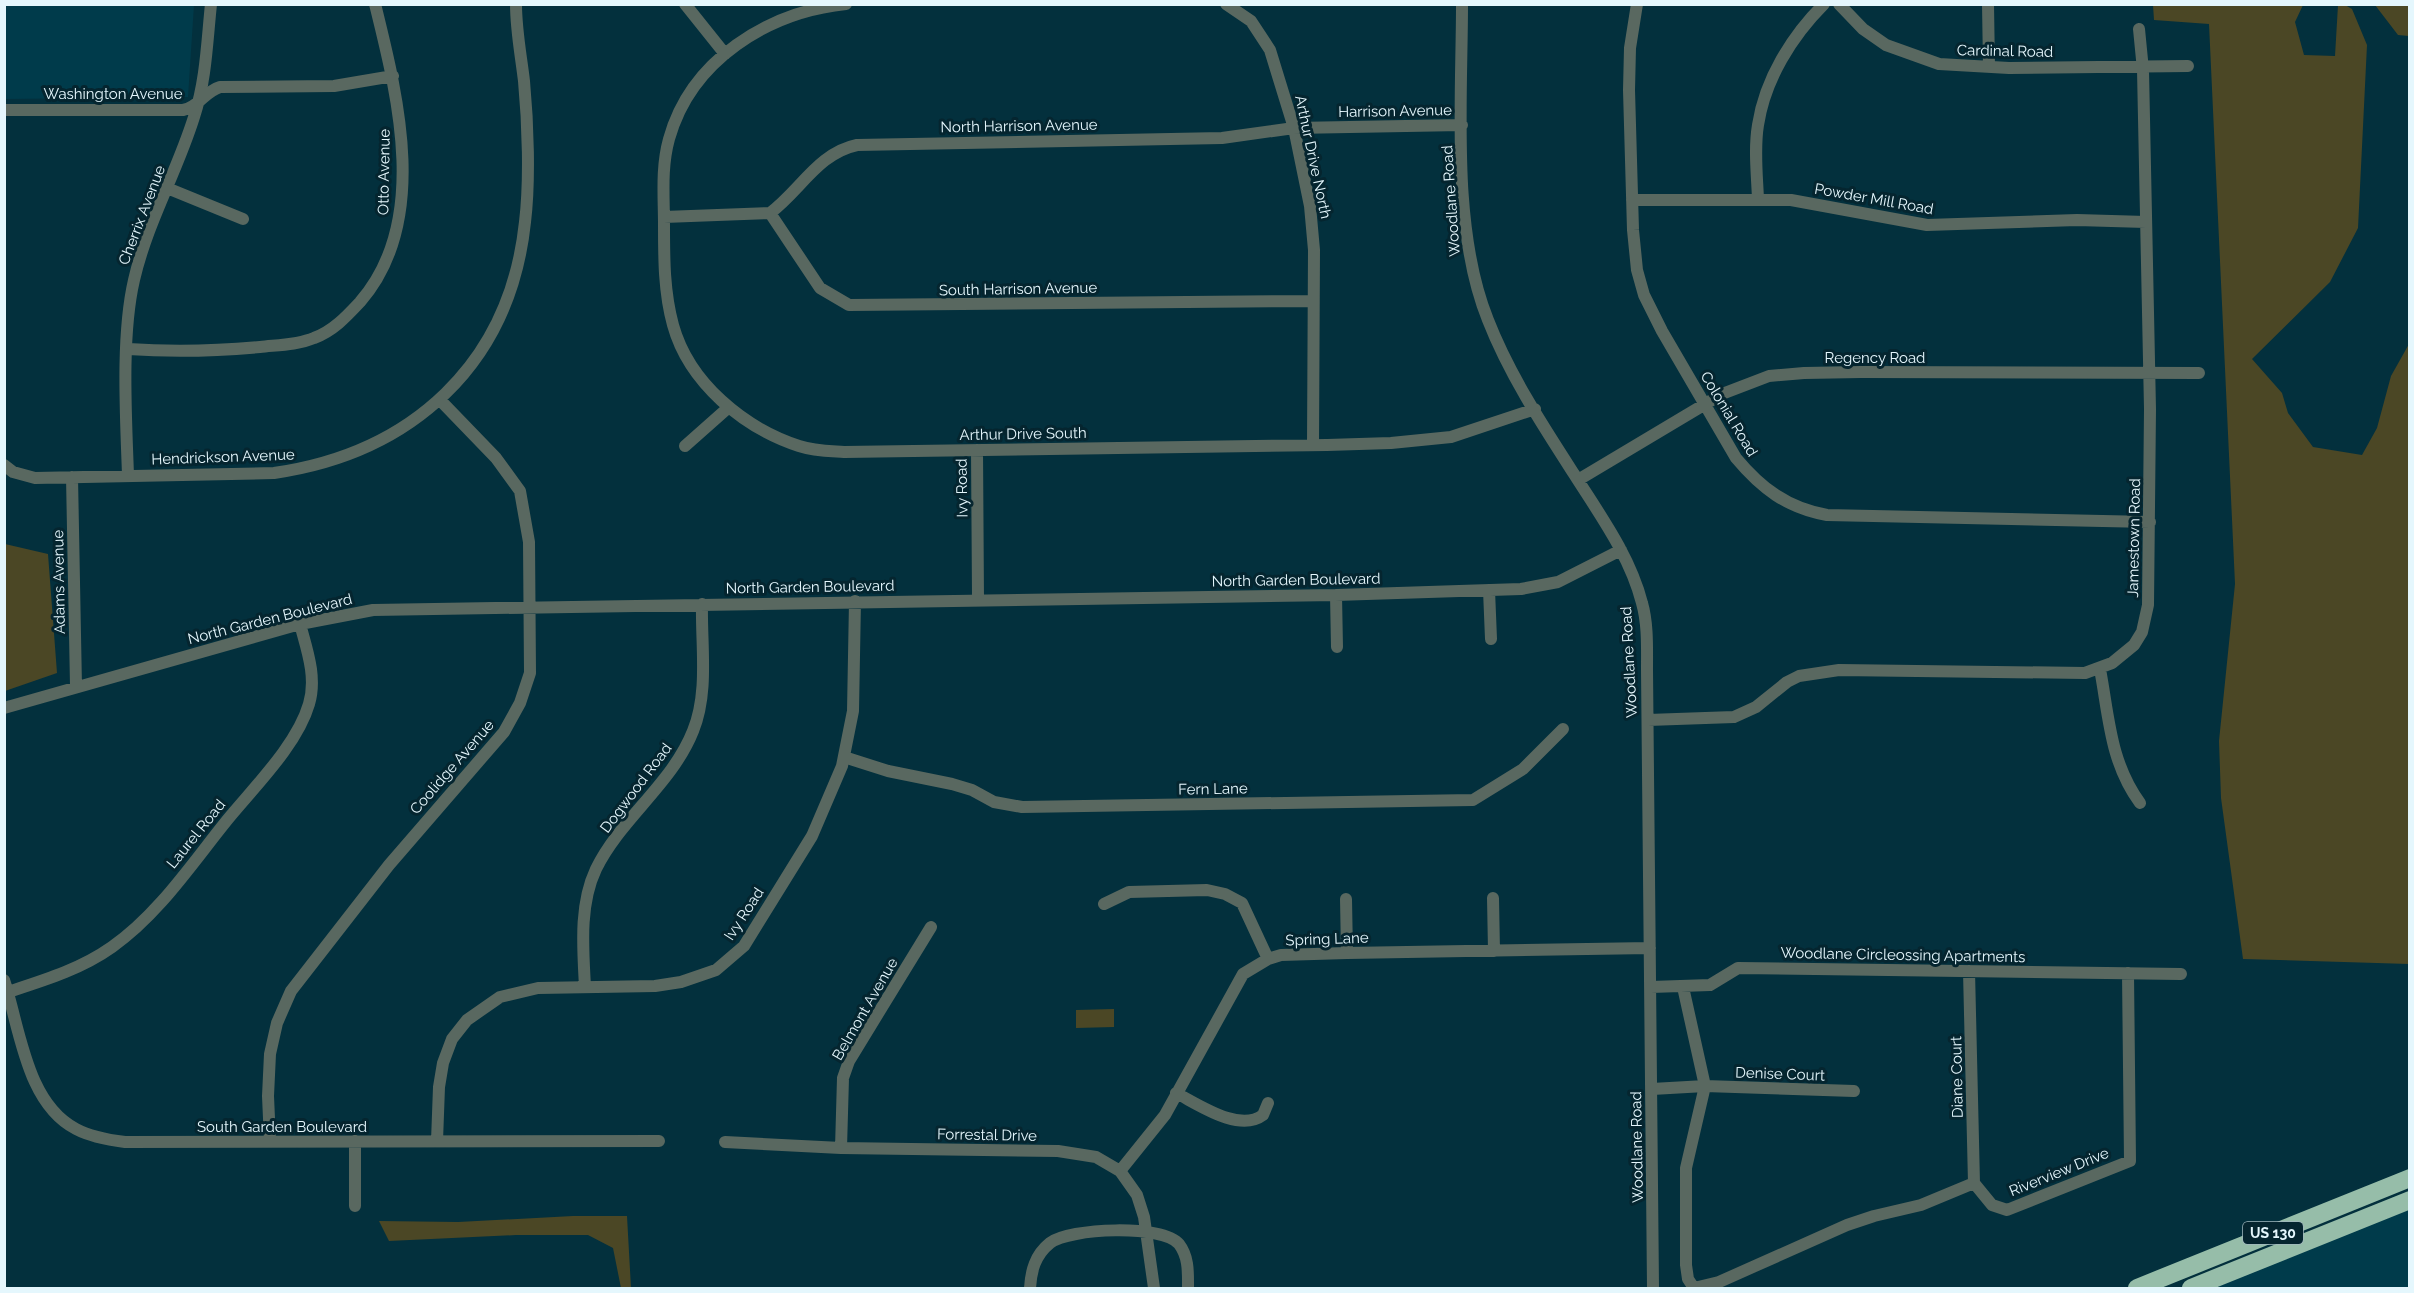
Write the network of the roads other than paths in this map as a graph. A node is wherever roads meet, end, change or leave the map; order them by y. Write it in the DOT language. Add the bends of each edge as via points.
graph roads {
  1 [pos="211,4"];
  2 [pos="375,4"];
  3 [pos="516,4"];
  4 [pos="685,4"];
  5 [pos="846,4"];
  6 [pos="1462,4"];
  7 [pos="1637,4"];
  8 [pos="1824,4"];
  9 [pos="1839,4"];
  10 [pos="1988,4"];
  11 [pos="1235,7"];
  12 [pos="2139,29"];
  13 [pos="725,54"];
  14 [pos="2143,65"];
  15 [pos="2188,66"];
  16 [pos="1989,67"];
  17 [pos="393,76"];
  18 [pos="198,103"];
  19 [pos="4,110"];
  20 [pos="1462,125"];
  21 [pos="1294,128"];
  22 [pos="167,188"];
  23 [pos="1758,199"];
  24 [pos="1632,200"];
  25 [pos="770,213"];
  26 [pos="664,216"];
  27 [pos="243,219"];
  28 [pos="2146,222"];
  29 [pos="1313,301"];
  30 [pos="128,349"];
  31 [pos="2149,372"];
  32 [pos="2199,373"];
  33 [pos="440,400"];
  34 [pos="1706,403"];
  35 [pos="729,406"];
  36 [pos="1535,409"];
  37 [pos="1312,445"];
  38 [pos="685,446"];
  39 [pos="977,450"];
  40 [pos="4,465"];
  41 [pos="128,475"];
  42 [pos="72,477"];
  43 [pos="1578,480"];
  44 [pos="2150,522"];
  45 [pos="1621,550"];
  46 [pos="1489,590"];
  47 [pos="1336,595"];
  48 [pos="978,598"];
  49 [pos="855,601"];
  50 [pos="702,604"];
  51 [pos="531,607"];
  52 [pos="300,624"];
  53 [pos="1491,639"];
  54 [pos="1336,647"];
  55 [pos="2100,669"];
  56 [pos="76,686"];
  57 [pos="4,708"];
  58 [pos="1648,720"];
  59 [pos="1563,729"];
  60 [pos="844,757"];
  61 [pos="2140,803"];
  62 [pos="1493,898"];
  63 [pos="1346,899"];
  64 [pos="1104,904"];
  65 [pos="931,927"];
  66 [pos="1650,948"];
  67 [pos="1494,951"];
  68 [pos="1347,953"];
  69 [pos="1268,959"];
  70 [pos="1970,971"];
  71 [pos="2128,973"];
  72 [pos="2181,974"];
  73 [pos="6,986"];
  74 [pos="585,987"];
  75 [pos="1651,987"];
  76 [pos="1683,987"];
  77 [pos="1705,1086"];
  78 [pos="1652,1089"];
  79 [pos="1854,1091"];
  80 [pos="1176,1093"];
  81 [pos="1268,1103"];
  82 [pos="437,1141"];
  83 [pos="659,1141"];
  84 [pos="270,1142"];
  85 [pos="355,1142"];
  86 [pos="725,1142"];
  87 [pos="841,1148"];
  88 [pos="1120,1171"];
  89 [pos="2409,1178"];
  90 [pos="1974,1183"];
  91 [pos="2409,1200"];
  92 [pos="355,1206"];
  93 [pos="1145,1232"];
  94 [pos="1030,1288"];
  95 [pos="1154,1288"];
  96 [pos="1188,1288"];
  97 [pos="1653,1288"];
  98 [pos="1693,1288"];
  99 [pos="2137,1288"];
  100 [pos="2192,1288"];
  1 -- 18 [label="street, Cherrix Avenue"];
  2 -- 17 [label="street, Otto Avenue"];
  3 -- 33 [label="street, Hendrickson Avenue" via="526,102 526,220 519,262 507,302 488,339"];
  4 -- 13 [label="street"];
  5 -- 13 [label="street" via="789,16 754,32"];
  6 -- 20 [label="street, Woodlane Road"];
  7 -- 24 [label="street, Colonial Road" via="1629,54"];
  8 -- 23 [label="street" via="1790,46 1770,82 1758,123"];
  9 -- 16 [label="street, Cardinal Road" via="1874,38 1899,50 1939,64"];
  10 -- 16 [label="street"];
  11 -- 21 [label="street, Arthur Drive North" via="1251,21 1270,50"];
  12 -- 14 [label="street, Jamestown Road"];
  13 -- 26 [label="street" via="689,95 672,129 664,167"];
  14 -- 15 [label="street, Cardinal Road"];
  14 -- 16 [label="street, Cardinal Road"];
  14 -- 28 [label="street, Jamestown Road"];
  17 -- 18 [label="street, Washington Avenue" via="334,86 219,87 209,90"];
  17 -- 30 [label="street, Otto Avenue" via="401,141 398,225 375,283 344,319 326,333 304,342 195,351"];
  18 -- 19 [label="street, Washington Avenue" via="183,110"];
  18 -- 22 [label="street, Cherrix Avenue"];
  20 -- 21 [label="street, Harrison Avenue"];
  20 -- 36 [label="street, Woodlane Road" via="1467,239 1475,281 1497,342"];
  21 -- 25 [label="street, North Harrison Avenue" via="1222,138 844,147 823,161"];
  21 -- 29 [label="street, Arthur Drive North" via="1312,221"];
  22 -- 27 [label="street"];
  22 -- 30 [label="street, Cherrix Avenue" via="136,269"];
  23 -- 24 [label="street, Powder Mill Road"];
  23 -- 28 [label="street, Powder Mill Road" via="1805,202 1927,225"];
  24 -- 34 [label="street, Colonial Road" via="1635,257 1642,289 1662,331"];
  25 -- 26 [label="street"];
  25 -- 29 [label="street, South Harrison Avenue" via="820,288 849,305"];
  26 -- 35 [label="street, Arthur Drive South" via="664,271 674,327 690,364"];
  28 -- 31 [label="street, Jamestown Road"];
  29 -- 37 [label="street, Arthur Drive North"];
  30 -- 41 [label="street, Cherrix Avenue"];
  31 -- 32 [label="street, Regency Road"];
  31 -- 34 [label="street, Regency Road" via="1786,374 1753,381"];
  31 -- 44 [label="street, Jamestown Road"];
  33 -- 41 [label="street, Hendrickson Avenue" via="371,447 306,468 274,473"];
  33 -- 51 [label="street, Coolidge Avenue" via="496,458 520,491 528,529"];
  34 -- 43 [label="street, Regency Road"];
  34 -- 44 [label="street, Colonial Road" via="1748,473 1783,501 1803,510 1852,517"];
  35 -- 38 [label="street"];
  35 -- 39 [label="street, Arthur Drive South" via="760,429 814,450"];
  36 -- 37 [label="street, Arthur Drive South" via="1451,436 1392,443"];
  36 -- 43 [label="street, Woodlane Road"];
  37 -- 39 [label="street, Arthur Drive South"];
  39 -- 48 [label="street, Ivy Road"];
  40 -- 42 [label="street, Hendrickson Avenue" via="35,478"];
  41 -- 42 [label="street, Hendrickson Avenue"];
  42 -- 56 [label="street, Adams Avenue"];
  43 -- 45 [label="street, Woodlane Road"];
  44 -- 55 [label="street, Jamestown Road" via="2149,591 2142,632 2124,655"];
  45 -- 46 [label="street, North Garden Boulevard" via="1558,582"];
  45 -- 58 [label="street, Woodlane Road" via="1643,605"];
  46 -- 47 [label="street, North Garden Boulevard"];
  46 -- 53 [label="street"];
  47 -- 48 [label="street, North Garden Boulevard"];
  47 -- 54 [label="street"];
  48 -- 49 [label="street, North Garden Boulevard"];
  49 -- 50 [label="street, North Garden Boulevard"];
  49 -- 60 [label="street, Ivy Road" via="853,705"];
  50 -- 51 [label="street, North Garden Boulevard"];
  50 -- 74 [label="street, Dogwood Road" via="702,699 696,723 675,765 596,869 585,917"];
  51 -- 52 [label="street, North Garden Boulevard" via="382,609"];
  51 -- 84 [label="street, Coolidge Avenue" via="530,673 513,718 366,893 310,963 287,999 270,1053"];
  52 -- 56 [label="street, North Garden Boulevard"];
  52 -- 73 [label="street, Laurel Road" via="312,670 312,693 302,723 285,750 168,892 125,936 77,967"];
  55 -- 58 [label="street, Jamestown Road" via="2070,674 1812,672 1787,682 1756,707 1734,717"];
  55 -- 61 [label="street" via="2116,761"];
  56 -- 57 [label="street, North Garden Boulevard"];
  58 -- 66 [label="street, Woodlane Road"];
  59 -- 60 [label="street, Fern Lane" via="1523,769 1473,800 1022,807 994,802 952,784"];
  60 -- 74 [label="street, Ivy Road" via="835,788 812,836 736,955 693,980 655,986"];
  62 -- 67 [label="street"];
  63 -- 68 [label="street"];
  64 -- 69 [label="street" via="1129,892 1207,890 1225,894 1242,903"];
  65 -- 87 [label="street, Belmont Avenue" via="849,1061 843,1077"];
  66 -- 67 [label="street, Spring Lane"];
  66 -- 75 [label="street, Woodlane Road"];
  67 -- 68 [label="street, Spring Lane"];
  68 -- 69 [label="street, Spring Lane" via="1281,955"];
  69 -- 80 [label="street, Spring Lane" via="1243,974"];
  70 -- 71 [label="street, Woodlane Circleossing Apartments"];
  70 -- 76 [label="street, Woodlane Circleossing Apartments" via="1738,968 1710,985"];
  70 -- 90 [label="street, Diane Court"];
  71 -- 72 [label="street, Woodlane Circleossing Apartments"];
  71 -- 90 [label="street, Riverview Drive" via="2130,1161 2007,1210 1992,1205"];
  73 -- 84 [label="street, South Garden Boulevard" via="30,1070 46,1100 69,1125 101,1138 125,1142"];
  74 -- 82 [label="street, Ivy Road" via="513,992 467,1020 452,1039 443,1063"];
  75 -- 76 [label="street, Woodlane Circleossing Apartments"];
  75 -- 78 [label="street, Woodlane Road"];
  76 -- 77 [label="street"];
  77 -- 78 [label="street, Denise Court"];
  77 -- 79 [label="street, Denise Court"];
  77 -- 98 [label="street" via="1686,1168 1686,1265"];
  78 -- 97 [label="street, Woodlane Road"];
  80 -- 81 [label="street" via="1228,1117 1248,1121 1263,1114"];
  80 -- 88 [label="street, Spring Lane" via="1165,1115"];
  82 -- 83 [label="street, South Garden Boulevard"];
  82 -- 85 [label="street, South Garden Boulevard"];
  84 -- 85 [label="street, South Garden Boulevard"];
  85 -- 92 [label="street"];
  86 -- 87 [label="street, Forrestal Drive"];
  87 -- 88 [label="street, Forrestal Drive" via="1058,1151 1096,1157"];
  88 -- 93 [label="street, Forrestal Drive" via="1137,1195"];
  89 -- 99 [label="highway, US 130"];
  90 -- 98 [label="street" via="1921,1205 1847,1226 1719,1282"];
  91 -- 100 [label="highway, US 130"];
  93 -- 94 [label="street" via="1078,1233 1057,1239 1037,1259"];
  93 -- 95 [label="street, Forrestal Drive"];
  93 -- 96 [label="street" via="1165,1234 1178,1243 1186,1258"];
}
